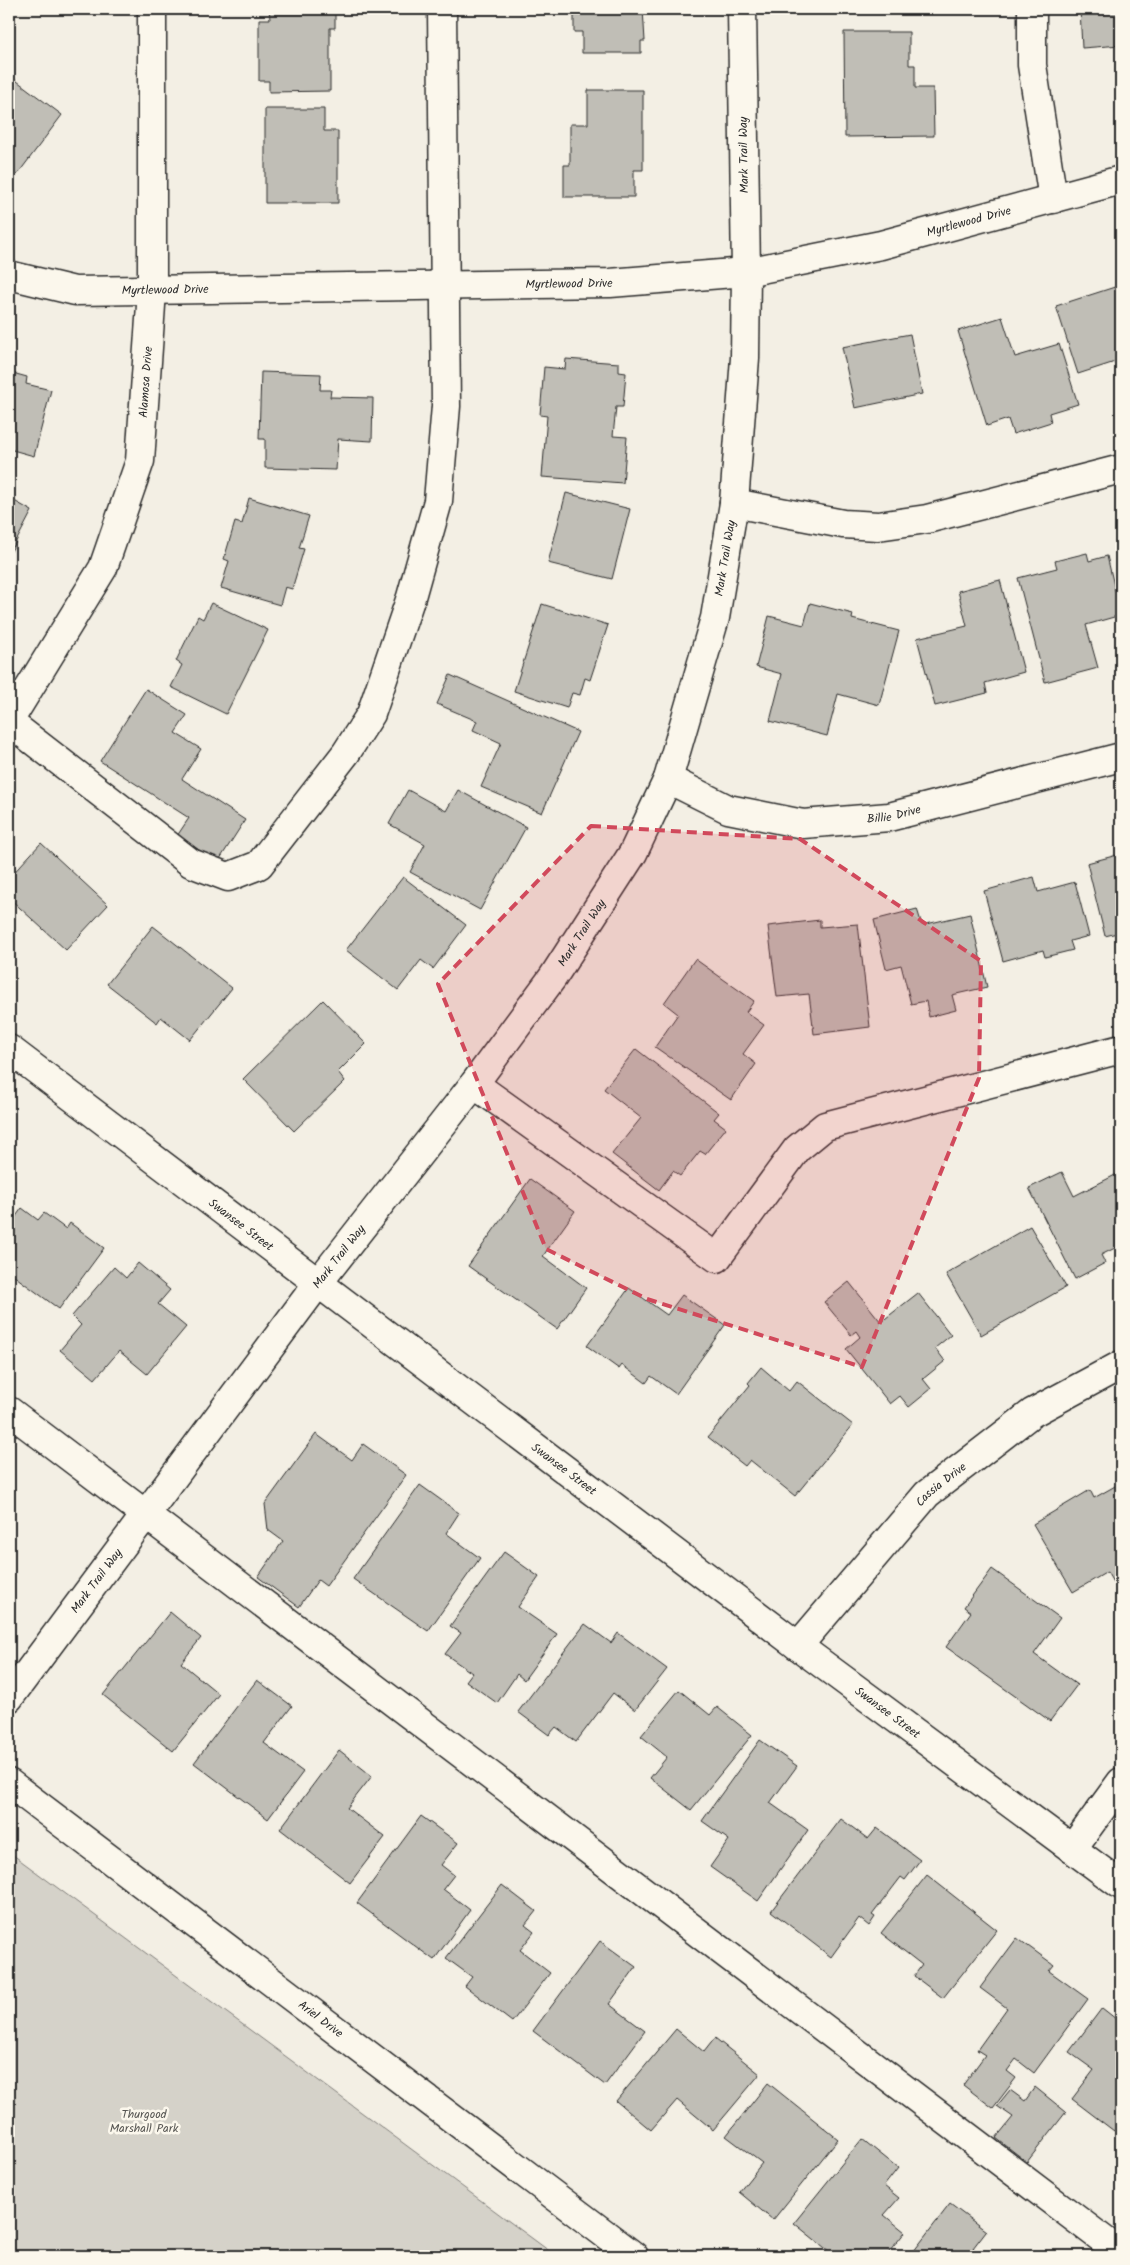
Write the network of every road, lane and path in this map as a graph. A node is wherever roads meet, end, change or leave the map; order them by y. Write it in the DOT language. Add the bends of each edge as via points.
graph roads {
  1 [pos="152,9"];
  2 [pos="442,9"];
  3 [pos="742,9"];
  4 [pos="1032,9"];
  5 [pos="1121,180"];
  6 [pos="1052,199"];
  7 [pos="746,272"];
  8 [pos="9,274"];
  9 [pos="445,286"];
  10 [pos="152,291"];
  11 [pos="1121,469"];
  12 [pos="734,503"];
  13 [pos="9,722"];
  14 [pos="1121,757"];
  15 [pos="668,779"];
  16 [pos="9,1049"];
  17 [pos="1121,1049"];
  18 [pos="474,1084"];
  19 [pos="318,1283"];
  20 [pos="1121,1366"];
  21 [pos="9,1411"];
  22 [pos="145,1514"];
  23 [pos="798,1646"];
  24 [pos="9,1698"];
  25 [pos="1121,1782"];
  26 [pos="9,1783"];
  27 [pos="1072,1849"];
  28 [pos="1121,1885"];
  29 [pos="1121,2253"];
  30 [pos="634,2256"];
  1 -- 10 [label="street, Alamosa Drive"];
  2 -- 9 [label="street"];
  3 -- 7 [label="street, Mark Trail Way"];
  4 -- 6 [label="street" via="1032,65"];
  5 -- 6 [label="street, Myrtlewood Drive"];
  6 -- 7 [label="street, Myrtlewood Drive" via="882,245"];
  7 -- 9 [label="street, Myrtlewood Drive" via="610,284"];
  7 -- 12 [label="street, Mark Trail Way" via="745,358"];
  8 -- 10 [label="street, Myrtlewood Drive" via="75,291"];
  9 -- 10 [label="street, Myrtlewood Drive"];
  9 -- 13 [label="street" via="446,406 438,501 411,597 371,714 346,753 259,865 228,877 191,863"];
  10 -- 13 [label="street, Alamosa Drive" via="140,461 103,568"];
  11 -- 12 [label="street" via="927,519 878,526 843,524"];
  12 -- 15 [label="street, Mark Trail Way" via="715,618"];
  14 -- 15 [label="street, Billie Drive" via="889,816 803,824 728,809"];
  15 -- 18 [label="street, Mark Trail Way" via="627,861 553,977"];
  16 -- 19 [label="street, Swansee Street"];
  17 -- 18 [label="street" via="825,1126 796,1149 717,1258"];
  18 -- 19 [label="street, Mark Trail Way"];
  19 -- 22 [label="street, Mark Trail Way"];
  19 -- 23 [label="street, Swansee Street"];
  20 -- 23 [label="street, Cassia Drive" via="1032,1414 927,1494"];
  21 -- 22 [label="street"];
  22 -- 24 [label="street, Mark Trail Way"];
  22 -- 29 [label="street"];
  23 -- 27 [label="street, Swansee Street"];
  25 -- 27 [label="street"];
  26 -- 30 [label="street, Ariel Drive"];
  27 -- 28 [label="street, Swansee Street"];
}
